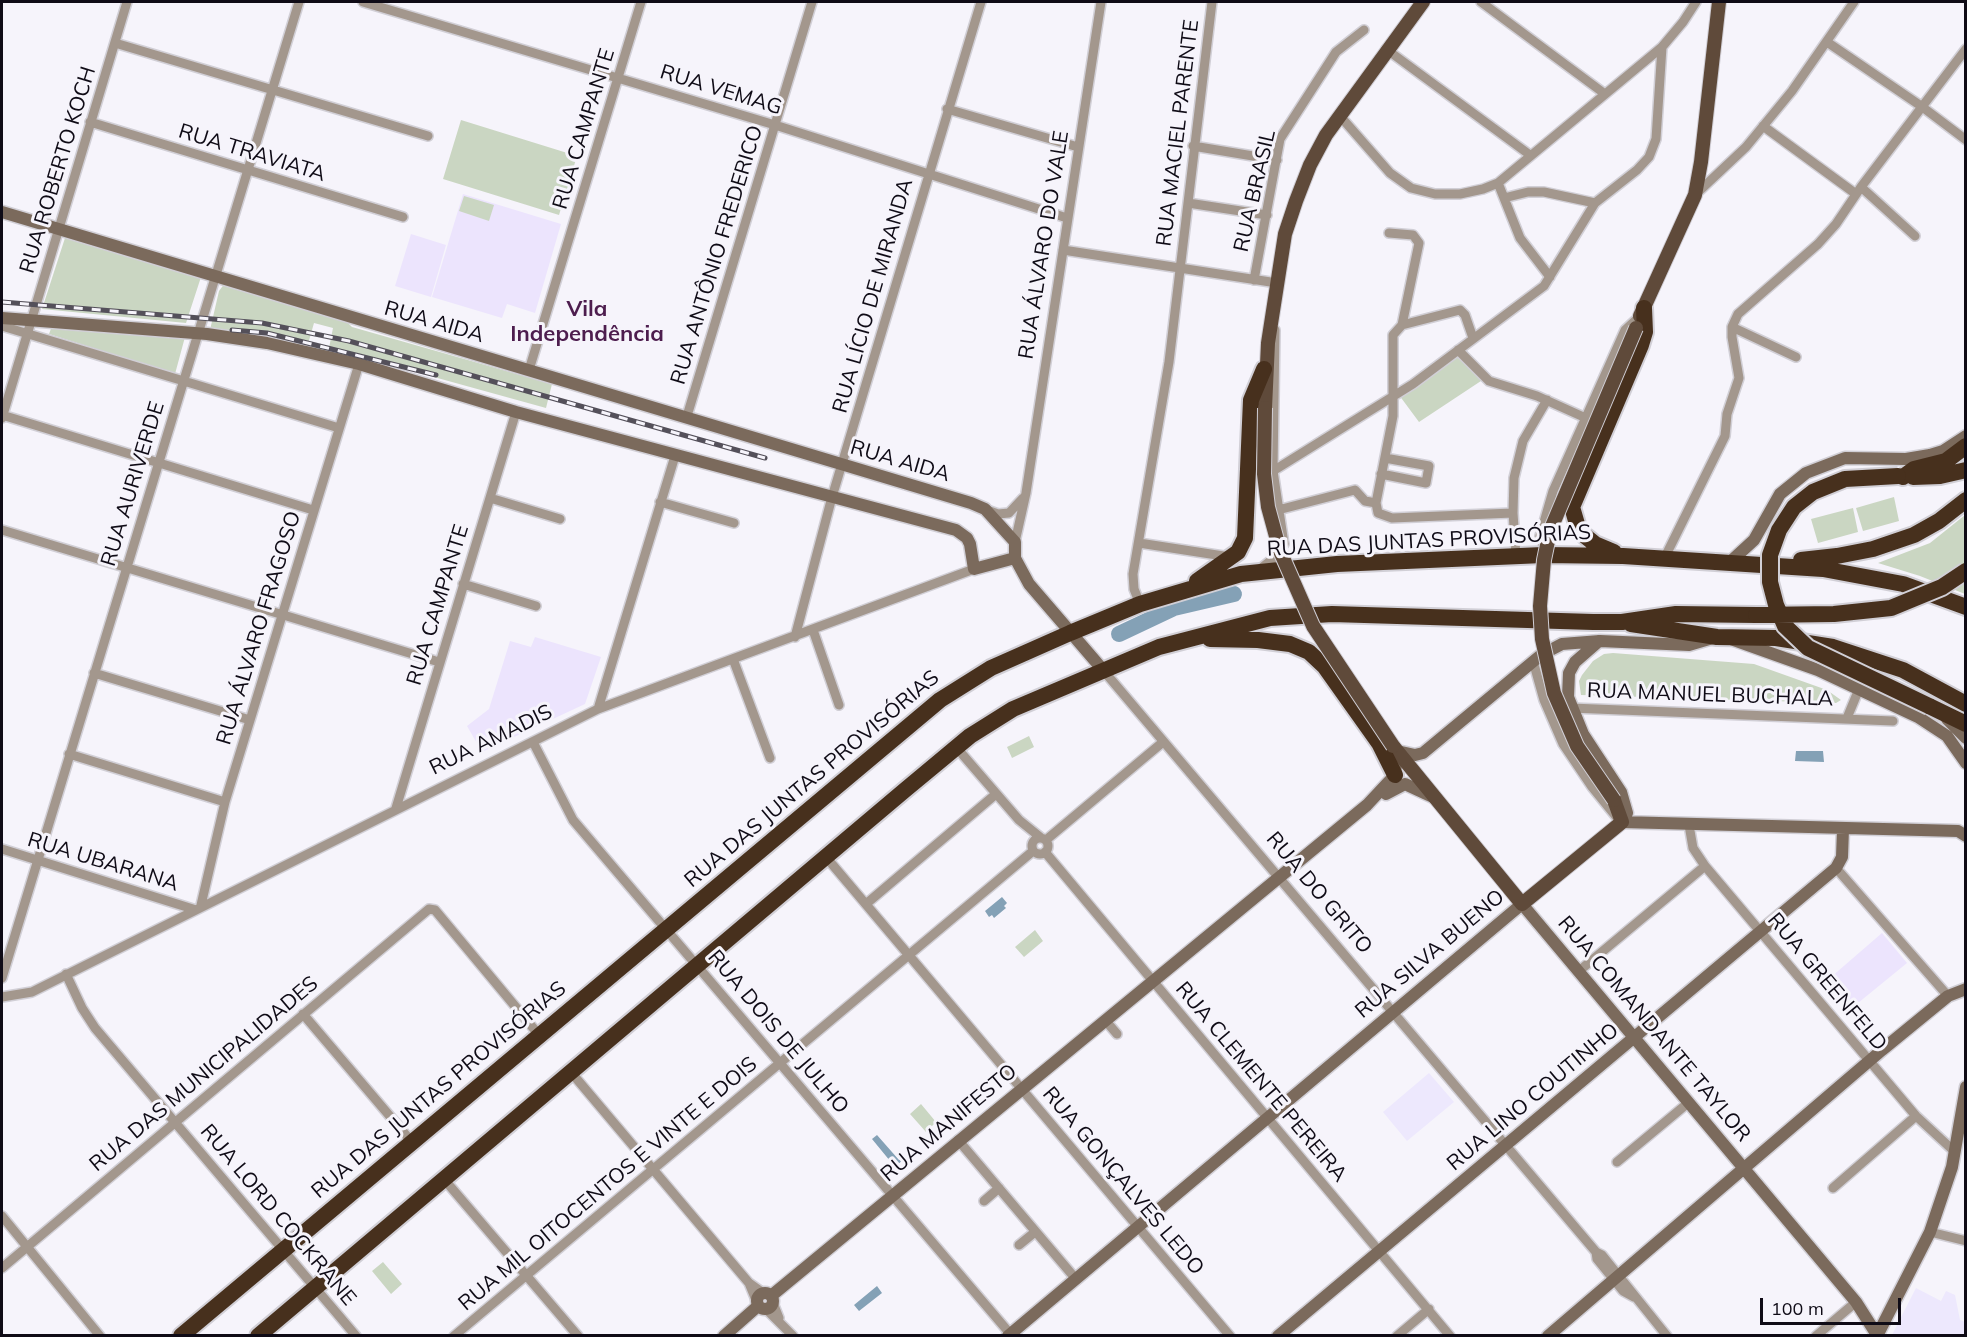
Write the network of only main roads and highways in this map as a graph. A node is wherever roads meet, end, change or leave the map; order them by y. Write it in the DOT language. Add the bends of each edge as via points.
graph roads {
  1 [pos="1422,2"];
  2 [pos="1718,2"];
  3 [pos="1640,317"];
  4 [pos="1264,369"];
  5 [pos="1965,446"];
  6 [pos="1965,470"];
  7 [pos="1900,476"];
  8 [pos="1965,500"];
  9 [pos="1623,556"];
  10 [pos="1748,564"];
  11 [pos="1965,571"];
  12 [pos="1183,590"];
  13 [pos="1939,599"];
  14 [pos="1965,607"];
  15 [pos="1965,617"];
  16 [pos="1622,622"];
  17 [pos="1185,639"];
  18 [pos="1965,704"];
  19 [pos="1965,724"];
  20 [pos="1395,775"];
  21 [pos="1522,904"];
  22 [pos="181,1335"];
  23 [pos="258,1335"];
  1 -- 4 [label="main road, RUA COMANDANTE TAYLOR" via="1386,49 1310,165 1285,234"];
  2 -- 3 [label="main road" via="1695,195"];
  3 -- 9 [label="highway" via="1645,332 1641,345 1572,507 1575,524 1585,537"];
  3 -- 21 [label="main road, RUA SILVA BUENO, bridge" via="1550,531 1540,606 1542,639 1554,693 1577,746 1614,800 1622,822"];
  4 -- 12 [label="highway" via="1251,400 1245,538 1233,557"];
  4 -- 21 [label="main road, RUA COMANDANTE TAYLOR, bridge" via="1264,474 1268,507 1280,551 1313,626 1395,749"];
  5 -- 7 [label="highway" via="1946,461"];
  6 -- 7 [label="highway" via="1940,476"];
  7 -- 19 [label="highway, bridge" via="1845,479 1813,492 1794,507 1779,530 1770,555 1770,582 1776,605 1785,626 1808,648"];
  8 -- 10 [label="highway" via="1914,535 1873,549"];
  9 -- 10 [label="highway, RUA DAS JUNTAS PROVISÓRIAS"];
  9 -- 12 [label="highway, RUA DAS JUNTAS PROVISÓRIAS" via="1548,555 1337,564 1252,573"];
  10 -- 13 [label="highway" via="1864,575 1903,584"];
  11 -- 16 [label="highway, bridge" via="1942,587 1891,608 1834,614 1676,614"];
  12 -- 22 [label="highway, RUA DAS JUNTAS PROVISÓRIAS" via="1140,604 1075,639 1020,654 953,690 670,933 411,1141 286,1254"];
  13 -- 14 [label="highway"];
  13 -- 15 [label="highway"];
  16 -- 17 [label="highway" via="1332,614 1270,618"];
  16 -- 18 [label="highway" via="1722,637 1776,638 1833,647 1903,670"];
  17 -- 20 [label="highway" via="1258,640 1309,652 1325,667 1379,743"];
  17 -- 23 [label="highway" via="1099,666 1013,709 957,747 694,961 570,1071 312,1284"];
}
